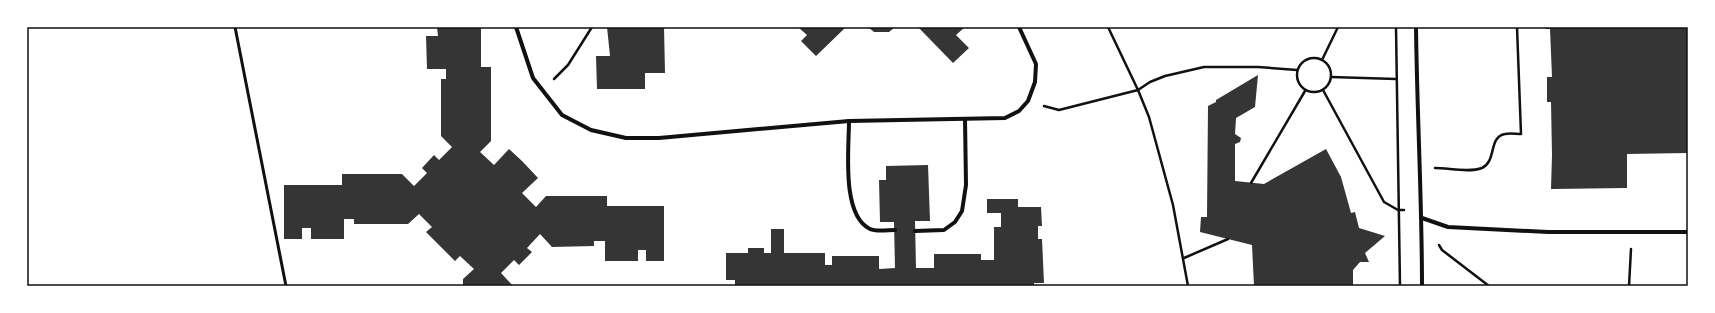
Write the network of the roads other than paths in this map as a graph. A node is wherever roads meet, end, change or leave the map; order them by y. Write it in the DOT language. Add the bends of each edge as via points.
graph roads {
  1 [pos="235,27"];
  2 [pos="516,27"];
  3 [pos="1019,27"];
  4 [pos="1416,27"];
  5 [pos="965,119"];
  6 [pos="849,121"];
  7 [pos="1422,218"];
  8 [pos="895,230"];
  9 [pos="915,231"];
  10 [pos="1688,232"];
  11 [pos="286,286"];
  12 [pos="1422,286"];
  1 -- 11 [label="lane"];
  2 -- 6 [label="street" via="533,78 562,115 591,130 626,138 658,138"];
  3 -- 5 [label="street" via="1036,64 1035,82 1028,101 1019,111 1005,118"];
  4 -- 7 [label="street" via="1418,168"];
  5 -- 6 [label="street"];
  5 -- 9 [label="street" via="966,185 962,211 955,222 944,230"];
  6 -- 8 [label="street" via="850,195 856,212 861,223 871,230"];
  7 -- 10 [label="street" via="1448,227 1548,232"];
  7 -- 12 [label="street"];
}
